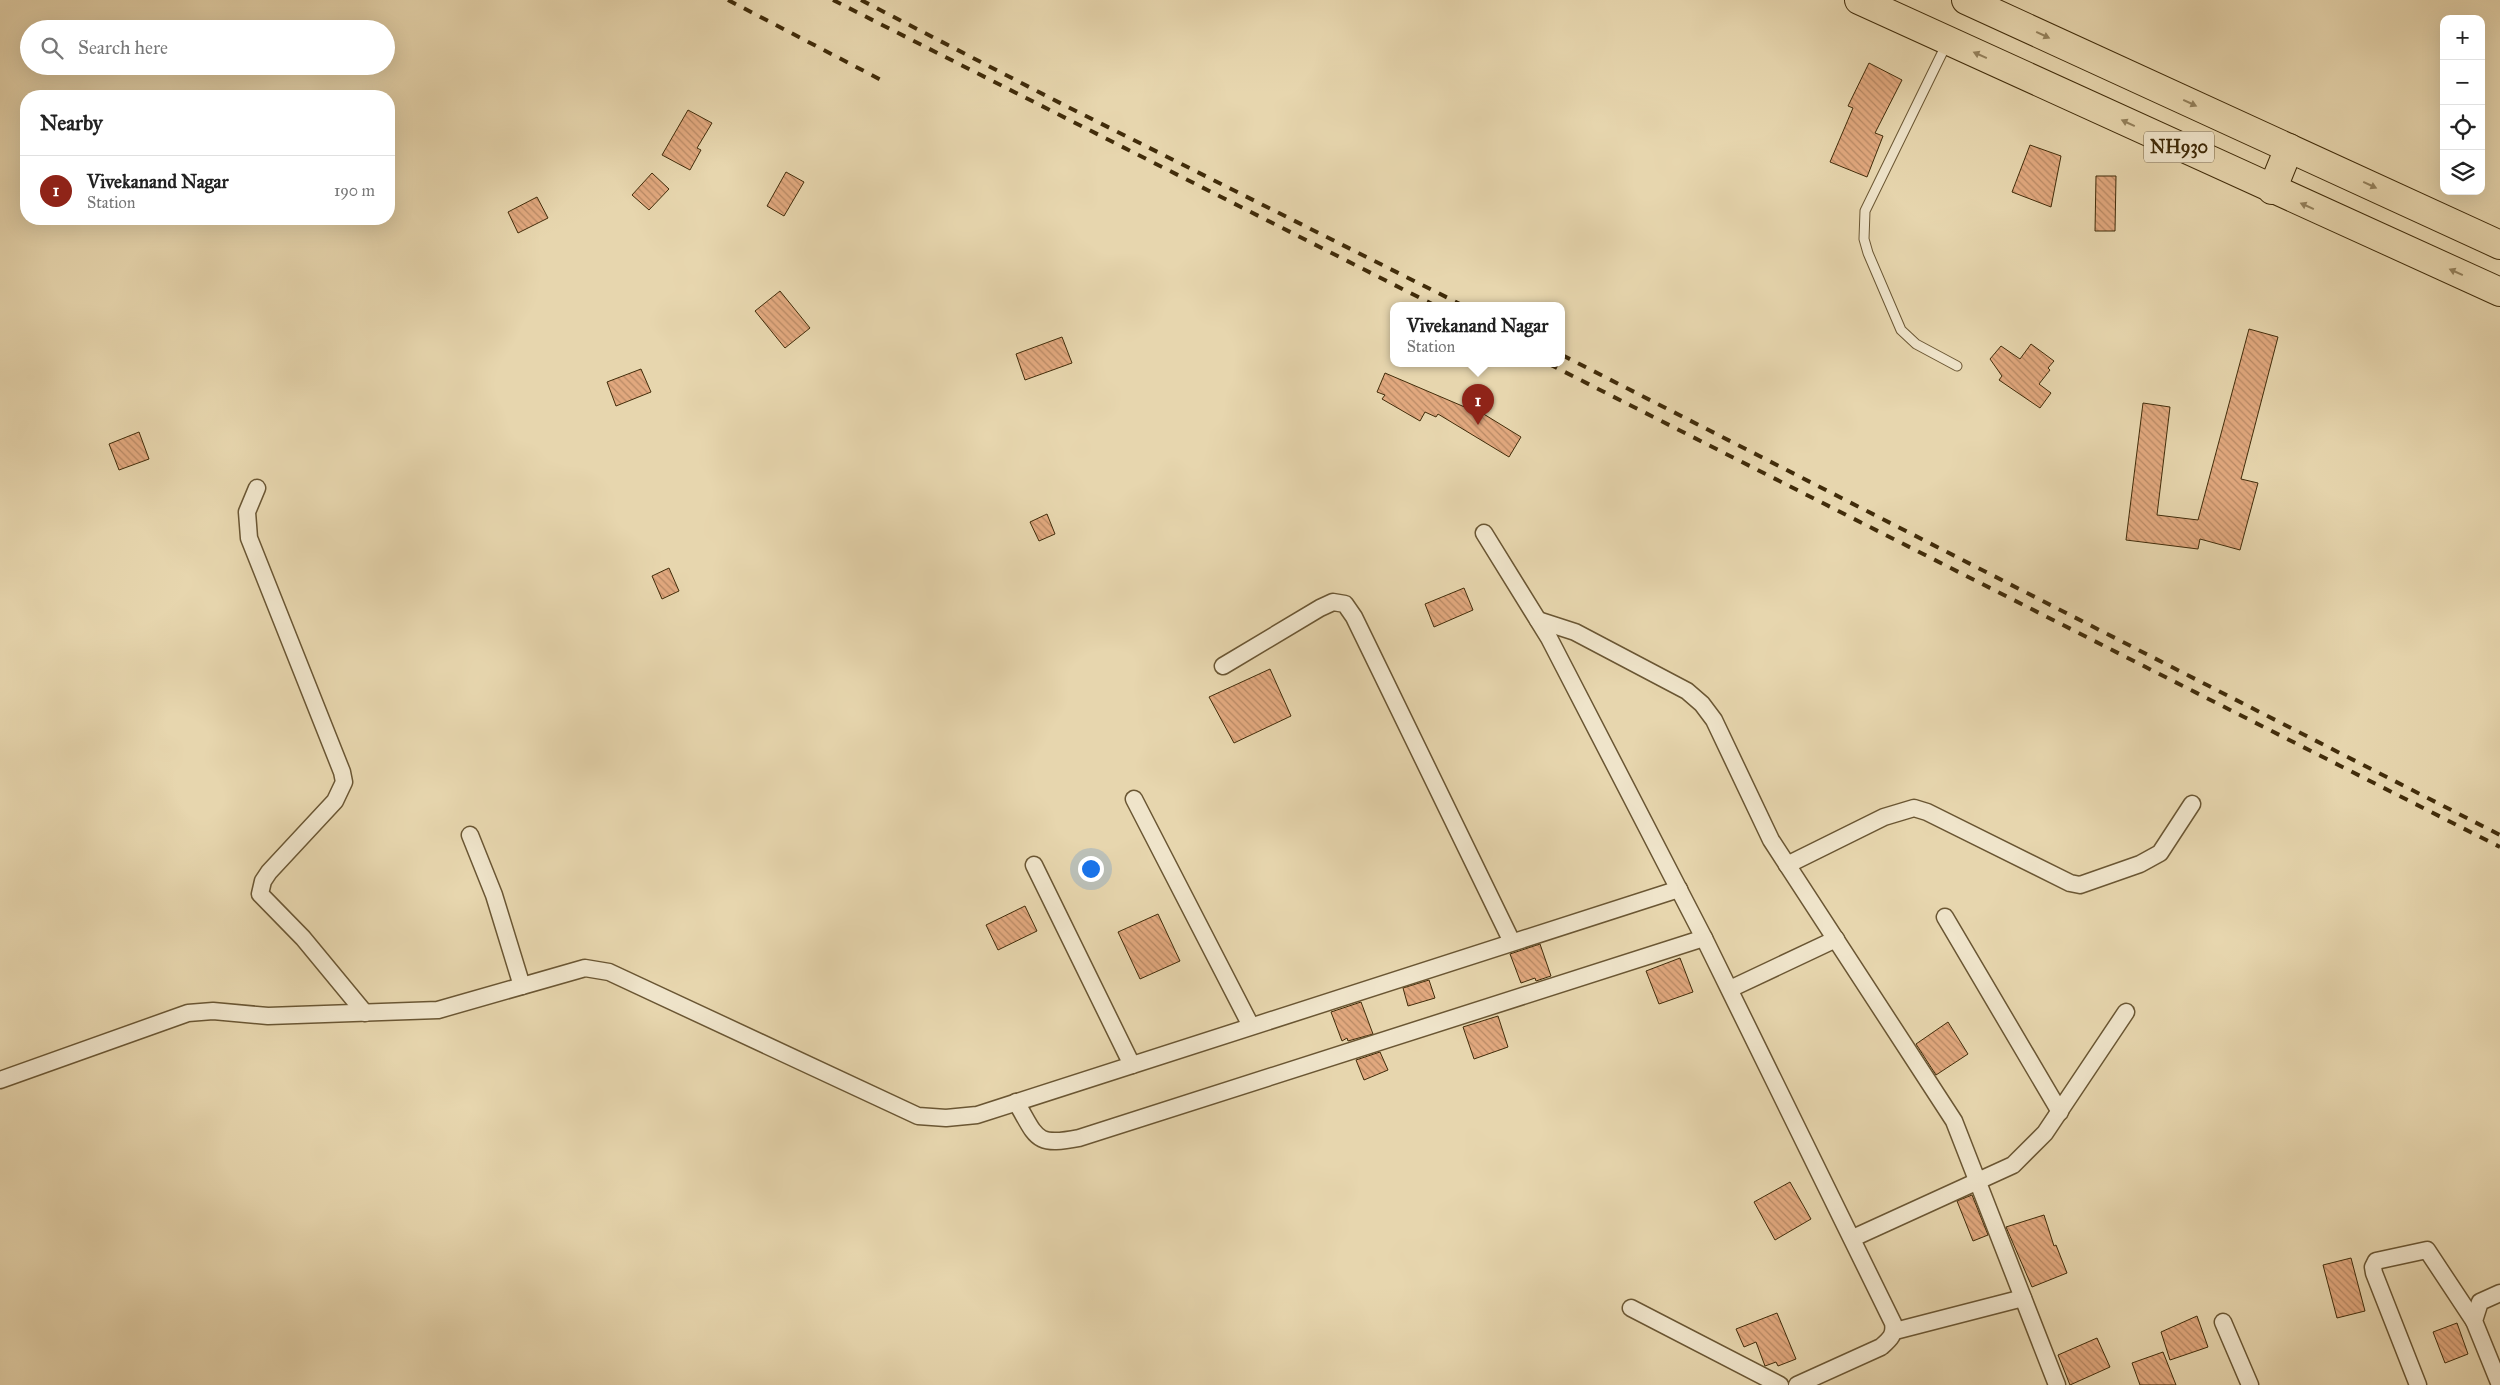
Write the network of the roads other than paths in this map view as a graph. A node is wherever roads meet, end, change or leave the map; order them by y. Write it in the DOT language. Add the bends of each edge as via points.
graph roads {
  1 [pos="1859,0"];
  2 [pos="1966,0"];
  3 [pos="1948,41"];
  4 [pos="2289,148"];
  5 [pos="2272,190"];
  6 [pos="2500,245"];
  7 [pos="2500,292"];
  8 [pos="1957,366"];
  9 [pos="257,488"];
  10 [pos="1484,534"];
  11 [pos="1538,620"];
  12 [pos="1223,666"];
  13 [pos="1134,798"];
  14 [pos="2192,804"];
  15 [pos="470,835"];
  16 [pos="1034,865"];
  17 [pos="1788,865"];
  18 [pos="1679,889"];
  19 [pos="1944,917"];
  20 [pos="1704,938"];
  21 [pos="1836,939"];
  22 [pos="1512,942"];
  23 [pos="522,986"];
  24 [pos="1730,989"];
  25 [pos="2126,1012"];
  26 [pos="364,1014"];
  27 [pos="1251,1026"];
  28 [pos="1132,1065"];
  29 [pos="0,1080"];
  30 [pos="1016,1102"];
  31 [pos="2060,1112"];
  32 [pos="1978,1183"];
  33 [pos="1853,1238"];
  34 [pos="2500,1293"];
  35 [pos="2023,1298"];
  36 [pos="1631,1308"];
  37 [pos="2474,1321"];
  38 [pos="2223,1322"];
  39 [pos="1894,1331"];
  40 [pos="1780,1385"];
  41 [pos="1797,1385"];
  42 [pos="2057,1385"];
  43 [pos="2250,1385"];
  44 [pos="2418,1385"];
  45 [pos="2500,1385"];
  1 -- 3 [label="highway, NH930"];
  2 -- 4 [label="highway, NH930, one-way"];
  5 -- 3 [label="highway, NH930, one-way"];
  3 -- 8 [label="lane" via="1864,211 1864,239 1901,330 1916,344"];
  4 -- 5 [label="highway"];
  4 -- 6 [label="highway, NH930, one-way"];
  7 -- 5 [label="highway, NH930, one-way"];
  9 -- 26 [label="street" via="247,512 250,538 344,782 335,801 269,872 260,894 303,938"];
  10 -- 11 [label="street"];
  11 -- 17 [label="street" via="1575,632 1687,691 1702,704 1714,720 1772,840"];
  11 -- 18 [label="street"];
  12 -- 22 [label="street" via="1320,608 1333,602 1345,604"];
  13 -- 27 [label="street"];
  14 -- 17 [label="street" via="2160,852 2140,864 2080,885 2070,884 1914,808 1884,817"];
  15 -- 23 [label="street" via="494,895"];
  16 -- 28 [label="street"];
  17 -- 21 [label="street"];
  18 -- 20 [label="street"];
  18 -- 22 [label="street"];
  19 -- 31 [label="street"];
  20 -- 24 [label="street"];
  20 -- 30 [label="street" via="1078,1138 1049,1143 1038,1139"];
  21 -- 24 [label="street"];
  21 -- 32 [label="street" via="1954,1121"];
  22 -- 27 [label="street"];
  23 -- 26 [label="street" via="438,1010"];
  23 -- 30 [label="street" via="585,968 609,972 918,1116 977,1115"];
  24 -- 33 [label="street"];
  25 -- 31 [label="street"];
  26 -- 29 [label="street" via="268,1016 213,1011 188,1013"];
  27 -- 28 [label="street"];
  28 -- 30 [label="street"];
  31 -- 32 [label="street" via="2045,1134 2013,1165"];
  32 -- 33 [label="street"];
  32 -- 35 [label="street"];
  33 -- 39 [label="street" via="1887,1306"];
  34 -- 37 [label="street" via="2480,1302"];
  35 -- 39 [label="street"];
  35 -- 42 [label="street"];
  36 -- 40 [label="street"];
  37 -- 44 [label="street" via="2427,1250 2376,1262 2374,1273"];
  37 -- 45 [label="street"];
  38 -- 43 [label="street"];
  39 -- 41 [label="street" via="1881,1347"];
}
